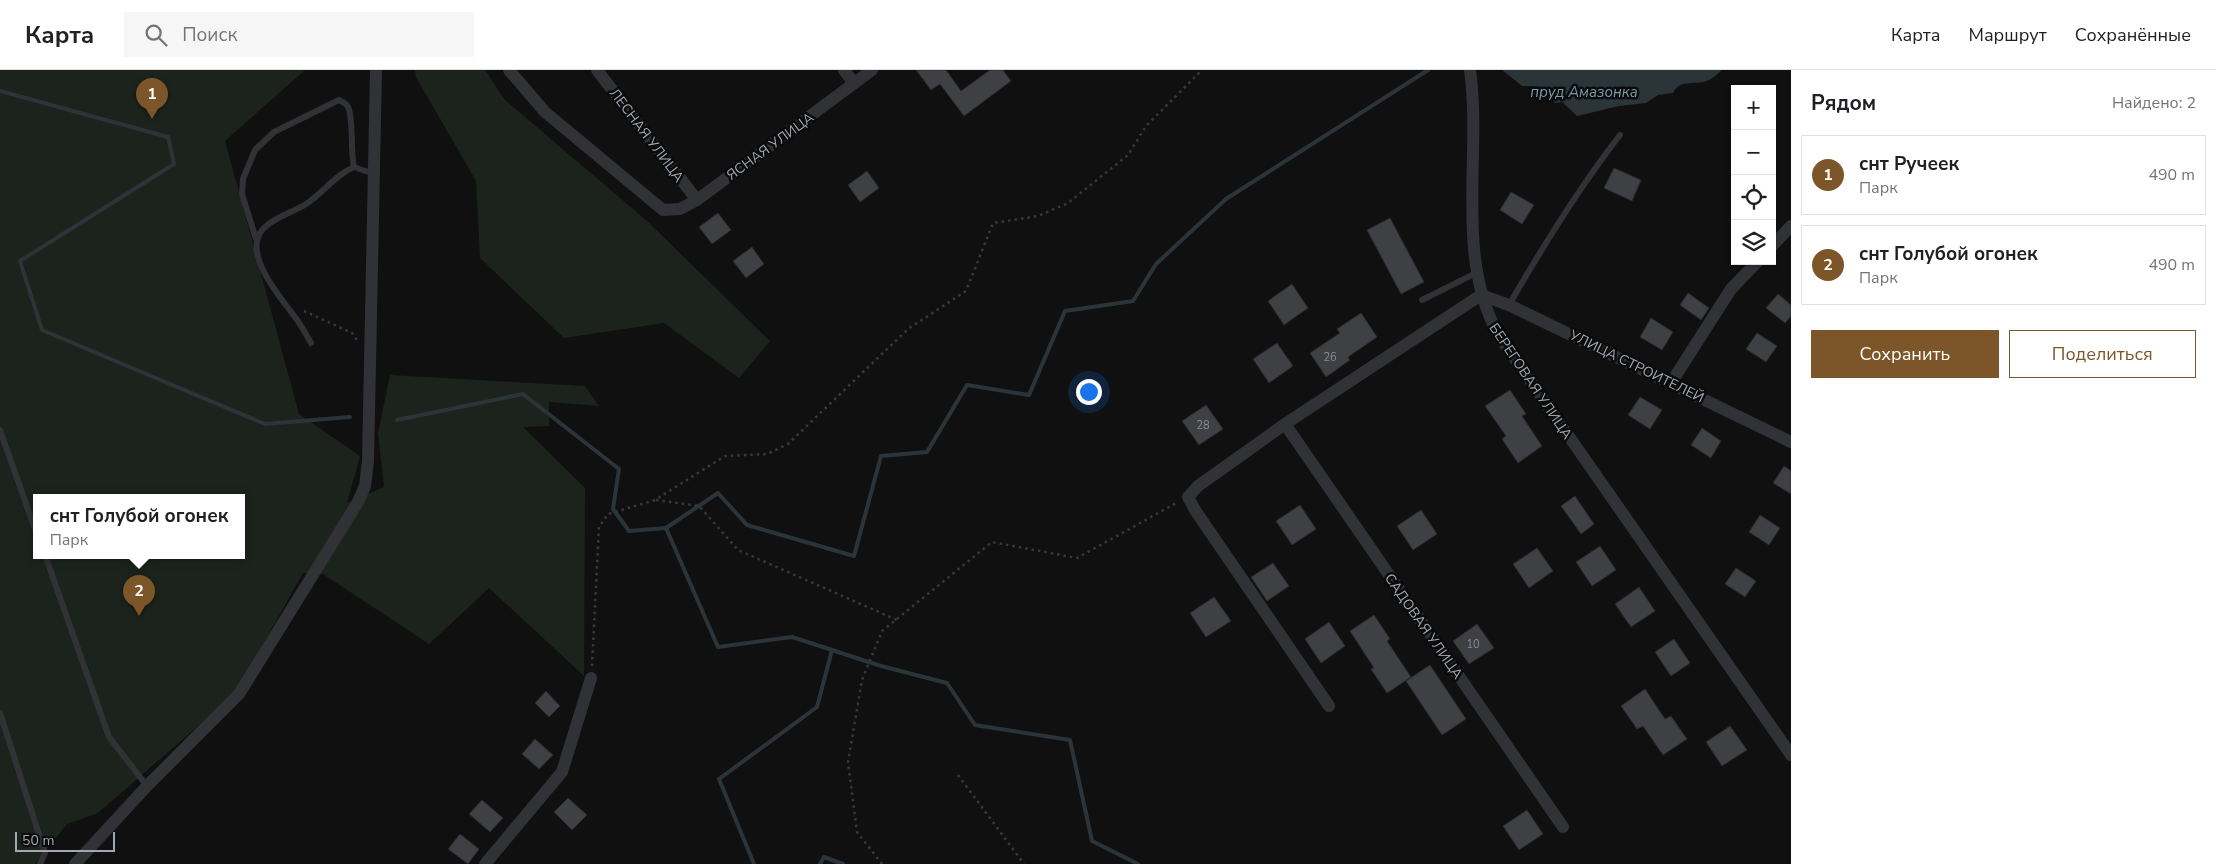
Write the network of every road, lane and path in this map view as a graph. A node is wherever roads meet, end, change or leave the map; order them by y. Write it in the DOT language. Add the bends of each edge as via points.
graph roads {
  1 [pos="376,70"];
  2 [pos="509,70"];
  3 [pos="597,70"];
  4 [pos="844,70"];
  5 [pos="872,70"];
  6 [pos="1202,70"];
  7 [pos="1470,70"];
  8 [pos="854,83"];
  9 [pos="1620,135"];
  10 [pos="354,167"];
  11 [pos="374,174"];
  12 [pos="697,200"];
  13 [pos="1791,226"];
  14 [pos="256,239"];
  15 [pos="1776,242"];
  16 [pos="1754,265"];
  17 [pos="1476,273"];
  18 [pos="1481,295"];
  19 [pos="1422,300"];
  20 [pos="1509,305"];
  21 [pos="301,310"];
  22 [pos="311,343"];
  23 [pos="360,347"];
  24 [pos="1671,383"];
  25 [pos="1285,424"];
  26 [pos="0,430"];
  27 [pos="1791,442"];
  28 [pos="1188,497"];
  29 [pos="654,500"];
  30 [pos="33,524"];
  31 [pos="46,559"];
  32 [pos="897,620"];
  33 [pos="591,678"];
  34 [pos="1329,706"];
  35 [pos="0,713"];
  36 [pos="1791,755"];
  37 [pos="958,776"];
  38 [pos="147,786"];
  39 [pos="1563,827"];
  40 [pos="40,864"];
  41 [pos="75,864"];
  42 [pos="485,864"];
  43 [pos="882,864"];
  44 [pos="1024,864"];
  1 -- 11 [label="street"];
  2 -- 12 [label="street, ЯСНАЯ УЛИЦА" via="544,112 663,210 680,209"];
  3 -- 12 [label="street, ЛЕСНАЯ УЛИЦА"];
  4 -- 8 [label="street"];
  5 -- 8 [label="street, ЯСНАЯ УЛИЦА"];
  6 -- 29 [label="path" via="1146,126 1128,154 1068,203 1038,216 993,223 966,291 908,329 788,444 767,454 725,456"];
  7 -- 17 [label="street, БЕРЕГОВАЯ УЛИЦА"];
  8 -- 12 [label="street, ЯСНАЯ УЛИЦА"];
  9 -- 20 [label="lane" via="1545,242"];
  10 -- 11 [label="lane"];
  10 -- 14 [label="lane" via="344,171 305,205 273,221"];
  10 -- 14 [label="lane" via="350,114 348,106 339,100 274,132 255,150 243,179 242,194"];
  11 -- 38 [label="street" via="365,486 239,694"];
  13 -- 15 [label="street"];
  14 -- 22 [label="lane" via="261,264 272,286"];
  16 -- 24 [label="street" via="1731,289"];
  17 -- 18 [label="street, БЕРЕГОВАЯ УЛИЦА"];
  17 -- 19 [label="lane"];
  18 -- 20 [label="street, УЛИЦА СТРОИТЕЛЕЙ"];
  18 -- 25 [label="street"];
  18 -- 36 [label="street, БЕРЕГОВАЯ УЛИЦА" via="1498,336"];
  20 -- 24 [label="street, УЛИЦА СТРОИТЕЛЕЙ"];
  21 -- 23 [label="path" via="352,333"];
  24 -- 27 [label="street, УЛИЦА СТРОИТЕЛЕЙ"];
  25 -- 28 [label="street" via="1198,486"];
  25 -- 39 [label="street, САДОВАЯ УЛИЦА"];
  26 -- 30 [label="lane"];
  28 -- 32 [label="path" via="1077,558 992,542"];
  28 -- 34 [label="street"];
  29 -- 32 [label="path" via="699,506 738,550"];
  29 -- 33 [label="path" via="608,514 600,527"];
  31 -- 38 [label="lane" via="109,737"];
  32 -- 43 [label="path" via="882,630 862,680 848,762 857,832"];
  33 -- 42 [label="street" via="562,772"];
  35 -- 40 [label="lane" via="45,853"];
  37 -- 44 [label="path"];
  38 -- 41 [label="street"];
}
